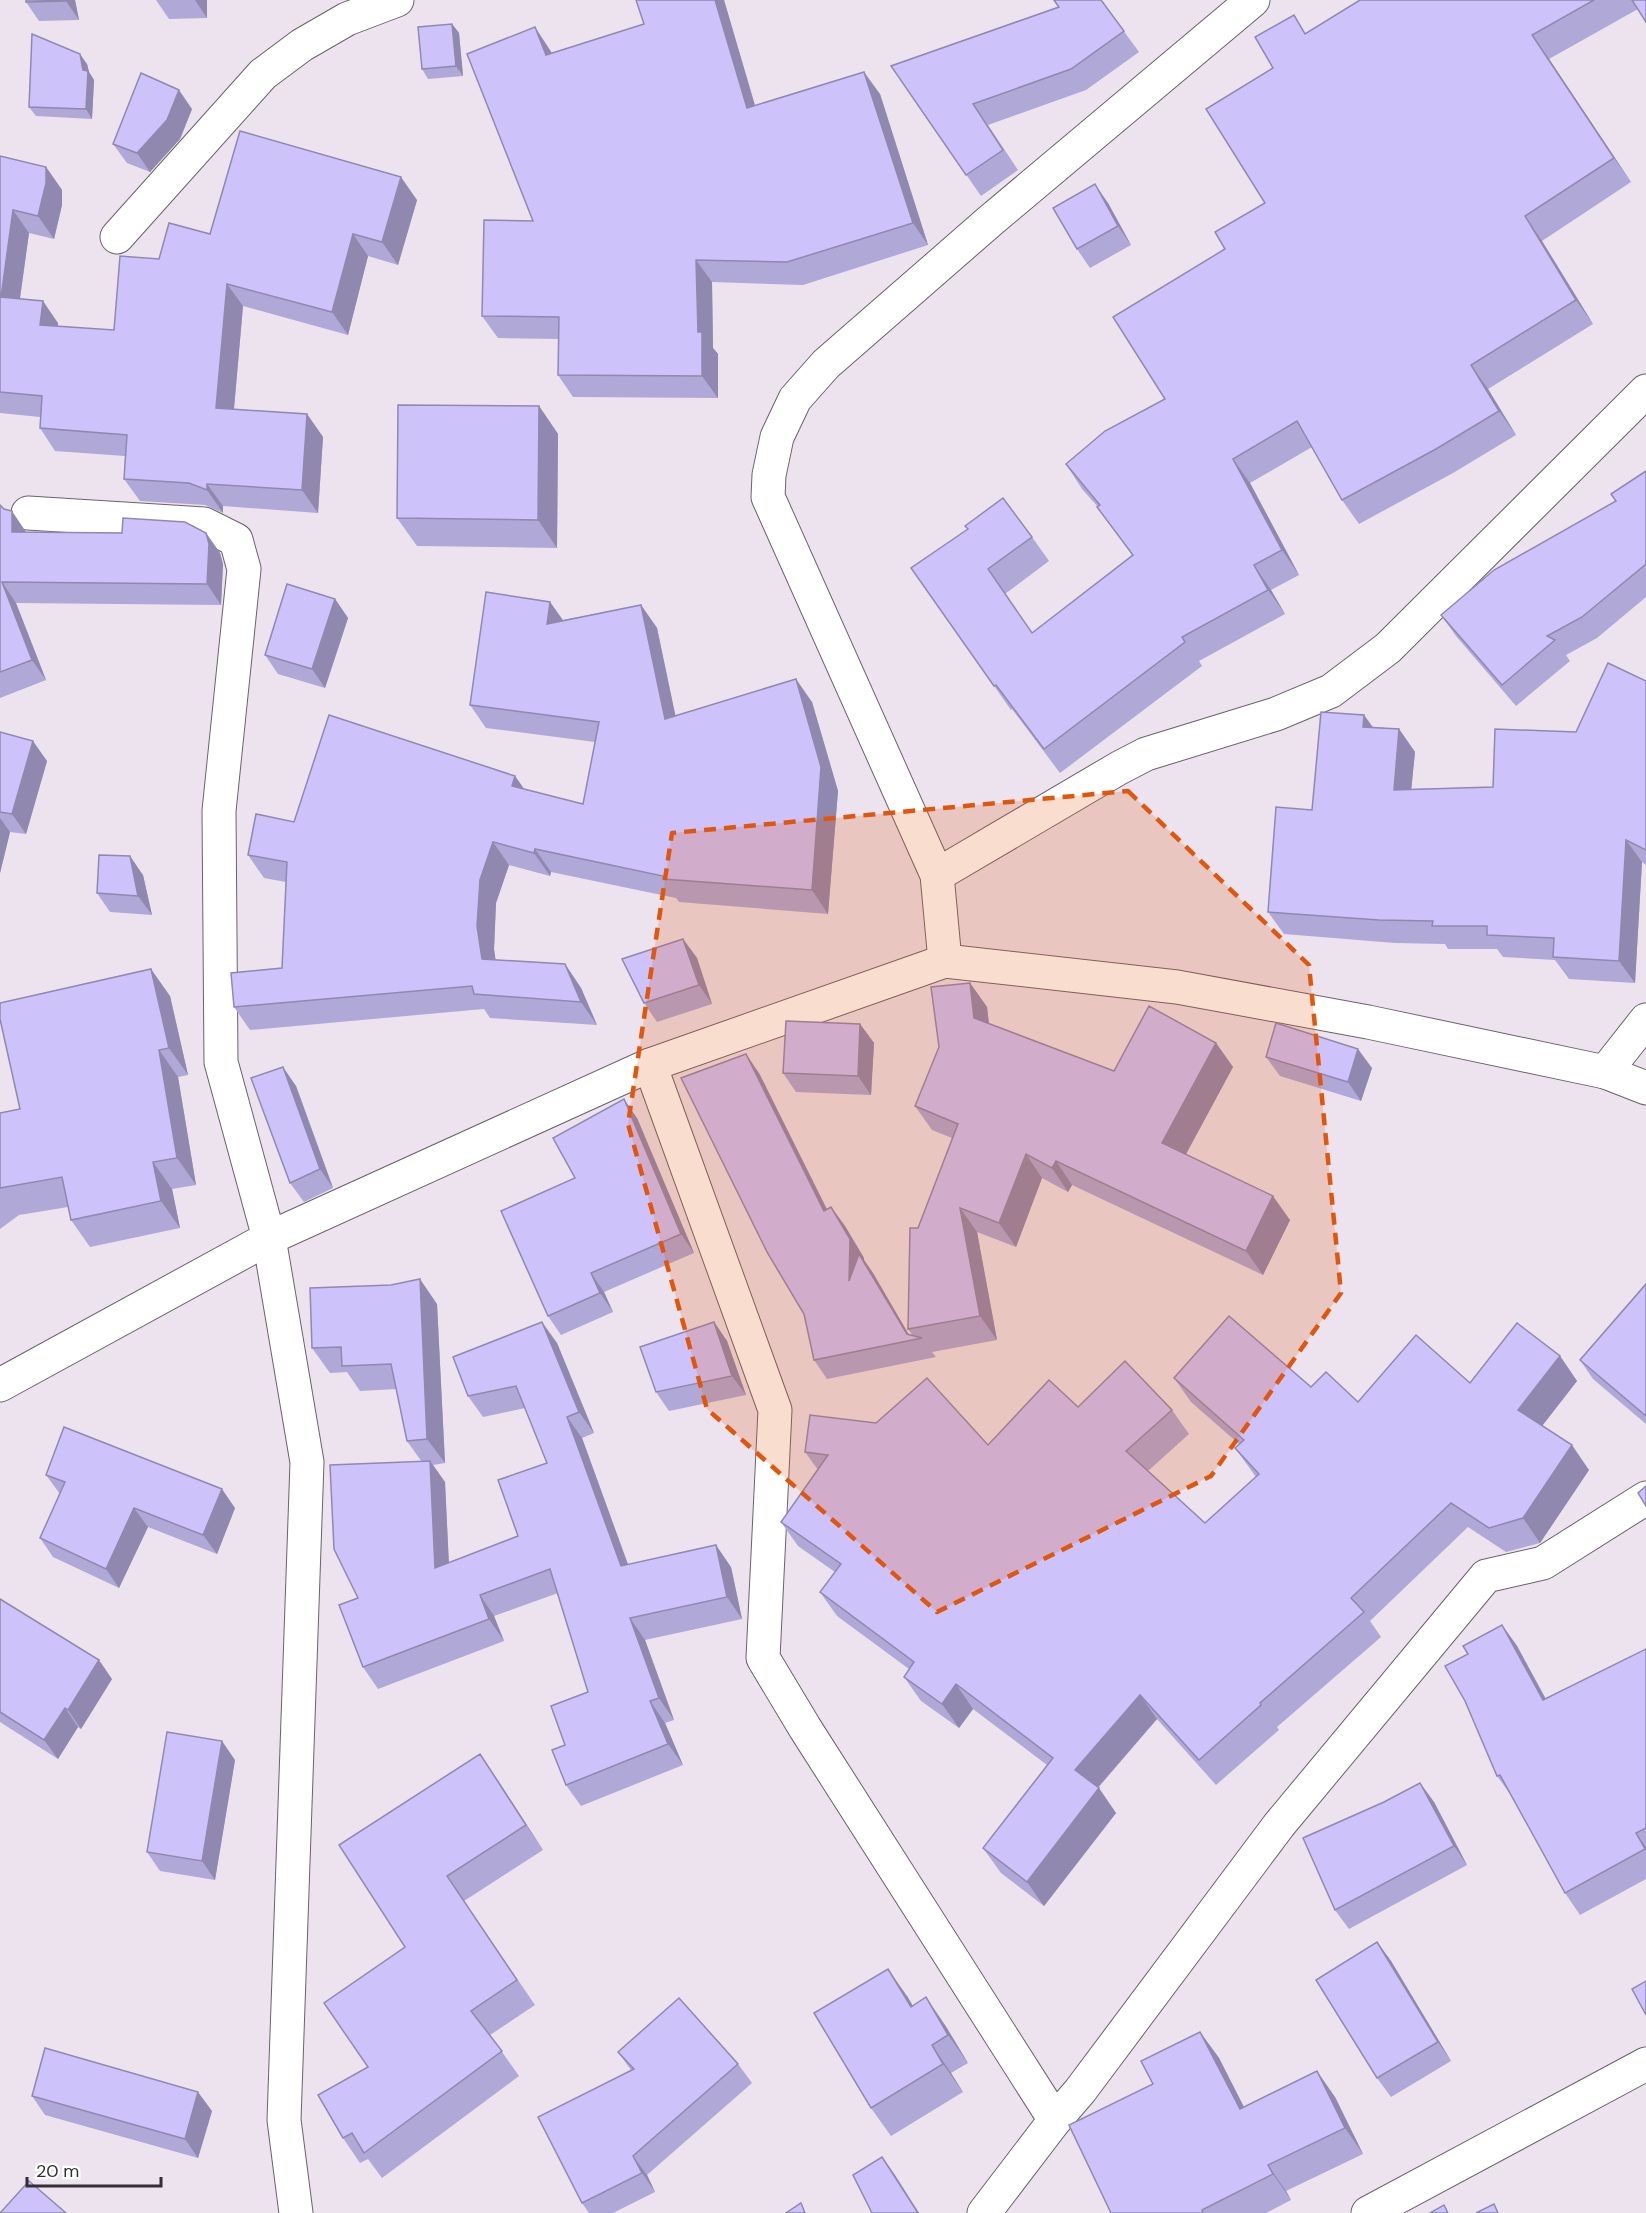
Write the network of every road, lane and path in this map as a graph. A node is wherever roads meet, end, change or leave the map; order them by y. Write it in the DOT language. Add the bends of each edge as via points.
graph roads {
  1 [pos="397,0"];
  2 [pos="1253,0"];
  3 [pos="117,237"];
  4 [pos="1646,391"];
  5 [pos="28,513"];
  6 [pos="937,875"];
  7 [pos="945,961"];
  8 [pos="1646,1020"];
  9 [pos="650,1065"];
  10 [pos="1605,1072"];
  11 [pos="1646,1088"];
  12 [pos="269,1238"];
  13 [pos="0,1385"];
  14 [pos="1646,1498"];
  15 [pos="1646,2064"];
  16 [pos="1055,2120"];
  17 [pos="296,2213"];
  18 [pos="984,2213"];
  19 [pos="1368,2213"];
  1 -- 3 [label="street" via="338,24 263,74"];
  2 -- 6 [label="street" via="825,364 795,399 777,437 768,497"];
  4 -- 6 [label="street" via="1388,648 1331,691 1276,714 1146,754"];
  5 -- 12 [label="street" via="204,524 236,540 244,569 219,811 221,1062"];
  6 -- 7 [label="street"];
  7 -- 9 [label="street"];
  7 -- 10 [label="street" via="1178,987"];
  8 -- 10 [label="street"];
  9 -- 12 [label="street"];
  9 -- 16 [label="street" via="775,1410 763,1658"];
  10 -- 11 [label="street"];
  12 -- 13 [label="street"];
  12 -- 17 [label="street" via="307,1462 284,2120"];
  14 -- 16 [label="street" via="1543,1563 1486,1576 1279,1825"];
  15 -- 19 [label="street"];
  16 -- 18 [label="street"];
}
